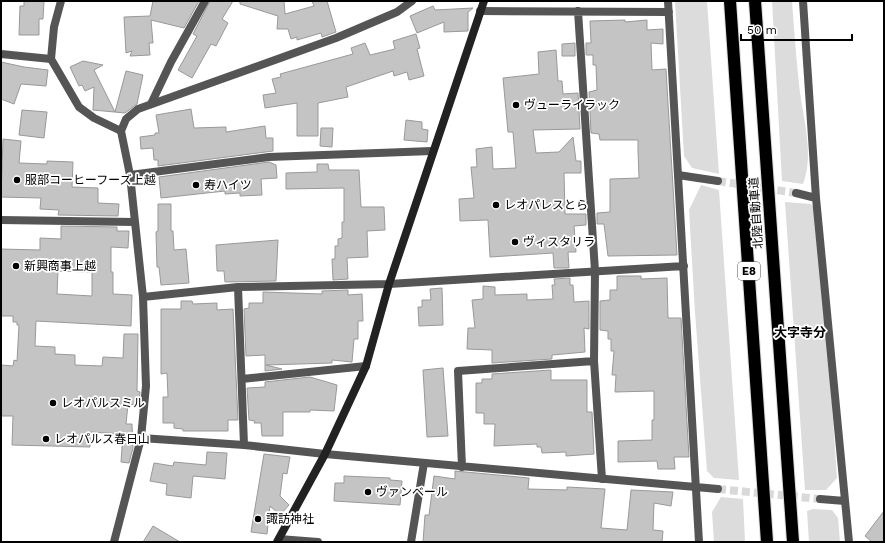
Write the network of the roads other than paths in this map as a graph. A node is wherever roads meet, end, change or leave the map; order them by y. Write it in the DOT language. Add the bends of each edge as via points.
graph roads {
  1 [pos="61,1"];
  2 [pos="206,1"];
  3 [pos="412,1"];
  4 [pos="484,1"];
  5 [pos="668,1"];
  6 [pos="730,1"];
  7 [pos="755,1"];
  8 [pos="803,1"];
  9 [pos="480,11"];
  10 [pos="578,11"];
  11 [pos="669,12"];
  12 [pos="1,54"];
  13 [pos="51,59"];
  14 [pos="151,104"];
  15 [pos="121,131"];
  16 [pos="432,151"];
  17 [pos="130,175"];
  18 [pos="678,175"];
  19 [pos="718,181"];
  20 [pos="796,193"];
  21 [pos="816,198"];
  22 [pos="1,220"];
  23 [pos="134,222"];
  24 [pos="684,266"];
  25 [pos="595,271"];
  26 [pos="388,284"];
  27 [pos="238,287"];
  28 [pos="143,297"];
  29 [pos="594,361"];
  30 [pos="366,366"];
  31 [pos="242,379"];
  32 [pos="141,438"];
  33 [pos="244,446"];
  34 [pos="325,454"];
  35 [pos="424,463"];
  36 [pos="462,467"];
  37 [pos="602,480"];
  38 [pos="696,488"];
  39 [pos="718,489"];
  40 [pos="820,500"];
  41 [pos="845,501"];
  42 [pos="278,540"];
  43 [pos="114,542"];
  44 [pos="318,542"];
  45 [pos="411,542"];
  46 [pos="699,542"];
  47 [pos="766,542"];
  48 [pos="793,542"];
  49 [pos="849,542"];
  1 -- 13 [label="street" via="54,28"];
  2 -- 14 [label="street" via="171,62"];
  3 -- 14 [label="street" via="397,12 336,38"];
  4 -- 9 [label="street"];
  5 -- 11 [label="street"];
  6 -- 47 [label="highway, 北陸自動車道 / E8"];
  7 -- 48 [label="highway, 北陸自動車道 / E8"];
  8 -- 21 [label="street"];
  9 -- 10 [label="street"];
  9 -- 16 [label="street"];
  10 -- 11 [label="street"];
  10 -- 25 [label="street"];
  11 -- 18 [label="street"];
  12 -- 13 [label="street"];
  13 -- 15 [label="street" via="79,107 94,118"];
  14 -- 15 [label="street" via="138,109 126,119"];
  15 -- 17 [label="street"];
  16 -- 17 [label="street" via="269,157"];
  16 -- 26 [label="street"];
  17 -- 23 [label="street"];
  18 -- 19 [label="street"];
  18 -- 24 [label="street"];
  20 -- 21 [label="street"];
  21 -- 41 [label="street"];
  22 -- 23 [label="street"];
  23 -- 28 [label="street"];
  24 -- 25 [label="street"];
  24 -- 38 [label="street"];
  25 -- 26 [label="street"];
  25 -- 29 [label="street"];
  26 -- 27 [label="street"];
  26 -- 30 [label="street"];
  27 -- 28 [label="street"];
  27 -- 31 [label="street"];
  28 -- 32 [label="street" via="146,386"];
  29 -- 36 [label="street" via="458,371"];
  29 -- 37 [label="street"];
  30 -- 31 [label="street"];
  30 -- 34 [label="street"];
  31 -- 33 [label="street"];
  32 -- 33 [label="street"];
  32 -- 43 [label="street"];
  33 -- 34 [label="street"];
  34 -- 35 [label="street"];
  34 -- 42 [label="street"];
  35 -- 36 [label="street"];
  35 -- 45 [label="street"];
  36 -- 37 [label="street"];
  37 -- 38 [label="street"];
  38 -- 39 [label="street"];
  38 -- 46 [label="street"];
  40 -- 41 [label="street"];
  41 -- 49 [label="street"];
  42 -- 44 [label="street"];
}
